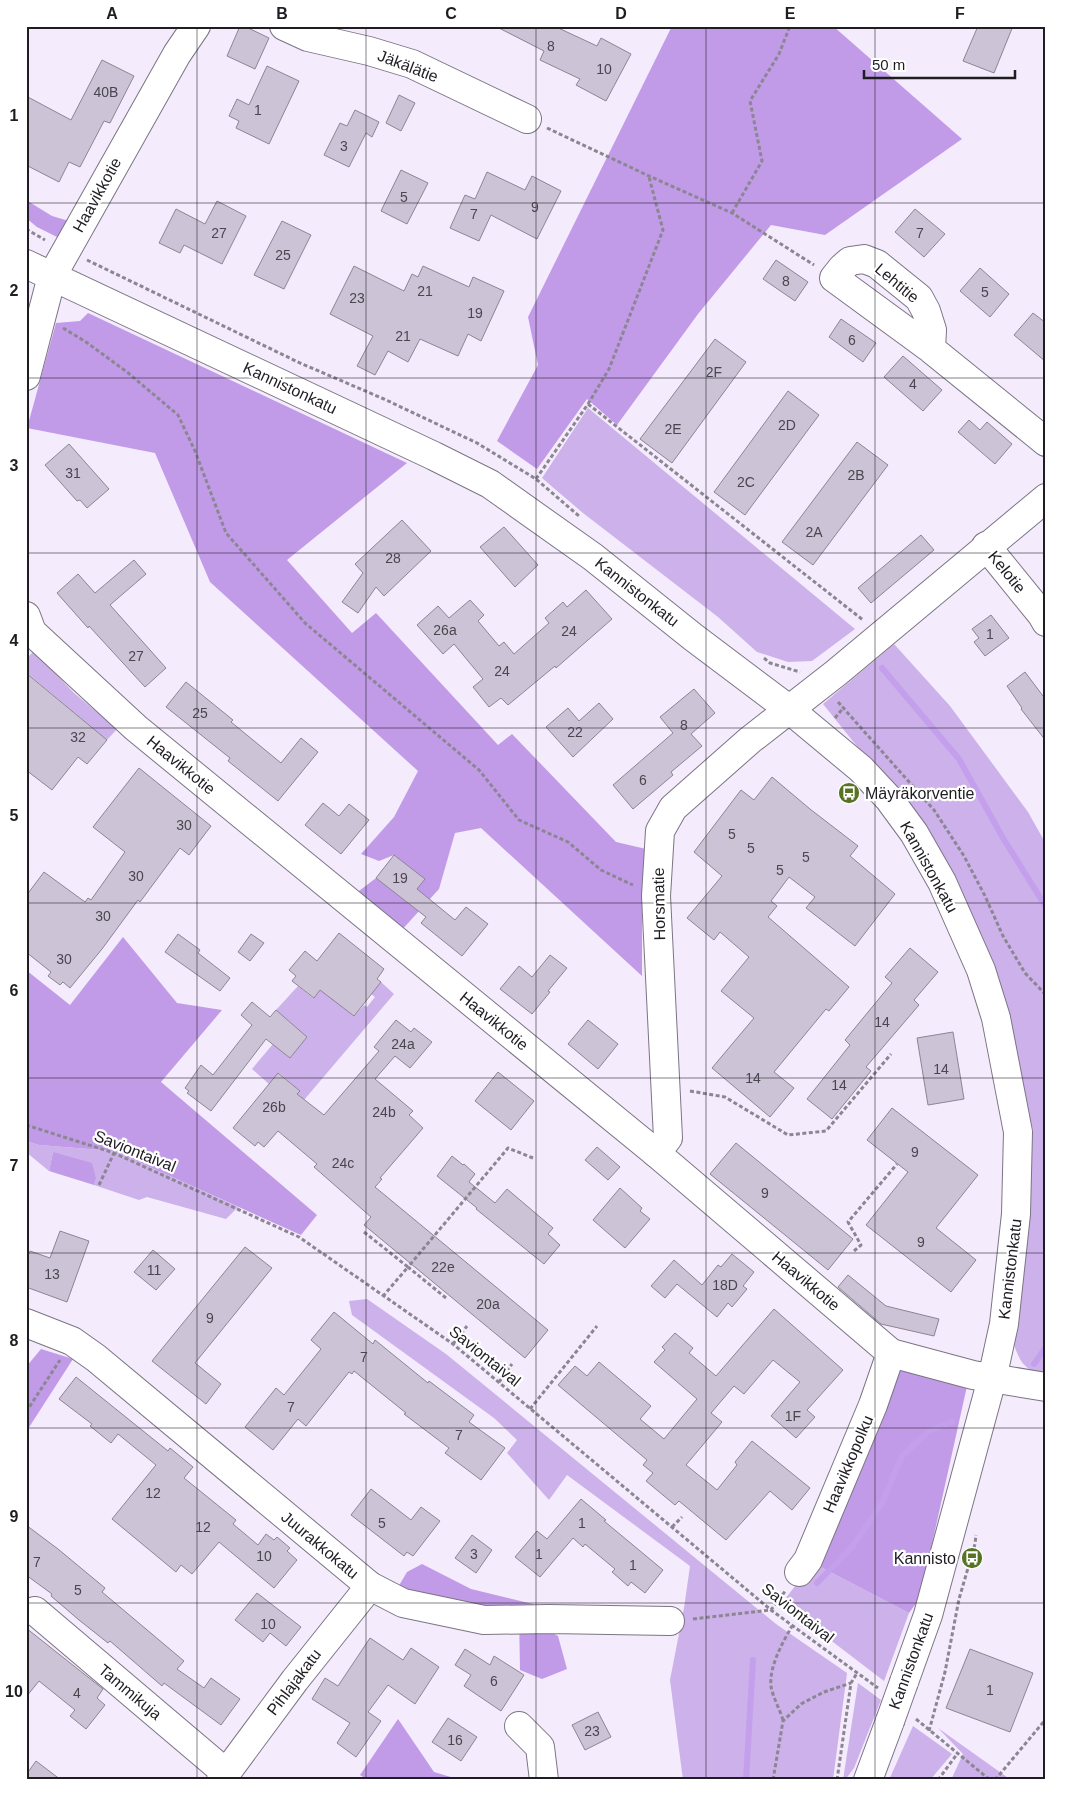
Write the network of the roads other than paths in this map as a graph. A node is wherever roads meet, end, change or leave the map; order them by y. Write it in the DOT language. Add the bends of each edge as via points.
graph roads {
  1 [pos="196,26"];
  2 [pos="284,26"];
  3 [pos="527,119"];
  4 [pos="26,264"];
  5 [pos="52,276"];
  6 [pos="931,349"];
  7 [pos="26,376"];
  8 [pos="1046,442"];
  9 [pos="1046,498"];
  10 [pos="986,546"];
  11 [pos="26,616"];
  12 [pos="1046,622"];
  13 [pos="790,710"];
  14 [pos="656,1153"];
  15 [pos="26,1323"];
  16 [pos="891,1353"];
  17 [pos="992,1379"];
  18 [pos="1046,1387"];
  19 [pos="799,1572"];
  20 [pos="370,1586"];
  21 [pos="35,1611"];
  22 [pos="670,1621"];
  23 [pos="519,1726"];
  24 [pos="224,1777"];
  25 [pos="544,1780"];
  26 [pos="868,1780"];
  1 -- 5 [label="street, Haavikkotie"];
  2 -- 3 [label="street, Jäkälätie" via="308,37 412,64"];
  4 -- 5 [label="street, Kannistonkatu"];
  5 -- 7 [label="street, Haavikkotie"];
  5 -- 13 [label="street, Kannistonkatu" via="490,484 593,557"];
  6 -- 6 [label="street, Lehtitie" via="834,278 842,268 850,261 864,259 877,264 919,298 932,330"];
  6 -- 8 [label="street, Lehtitie"];
  9 -- 10 [label="street"];
  10 -- 12 [label="street, Kelotie"];
  10 -- 13 [label="street"];
  11 -- 14 [label="street, Haavikkotie" via="32,632 136,728"];
  13 -- 14 [label="street, Horsmatie" via="750,740 673,808 660,831 656,896 668,1138"];
  13 -- 17 [label="street, Kannistonkatu" via="862,769 914,833 942,882 981,970 996,1018 1018,1132 1016,1214 1004,1324"];
  14 -- 16 [label="street, Haavikkotie"];
  15 -- 20 [label="street, Juurakkokatu" via="72,1341 188,1433"];
  16 -- 17 [label="street, Haavikkotie"];
  16 -- 19 [label="street, Haavikkopolku" via="873,1405 808,1560"];
  17 -- 18 [label="street, Haavikkotie"];
  17 -- 26 [label="street, Kannistonkatu, bridge" via="928,1615 891,1685 901,1718"];
  20 -- 22 [label="street, Juurakkokatu" via="403,1603 484,1620"];
  20 -- 24 [label="street, Pihlajakatu"];
  21 -- 24 [label="street, Tammikuja"];
  23 -- 25 [label="street" via="540,1747"];
}
